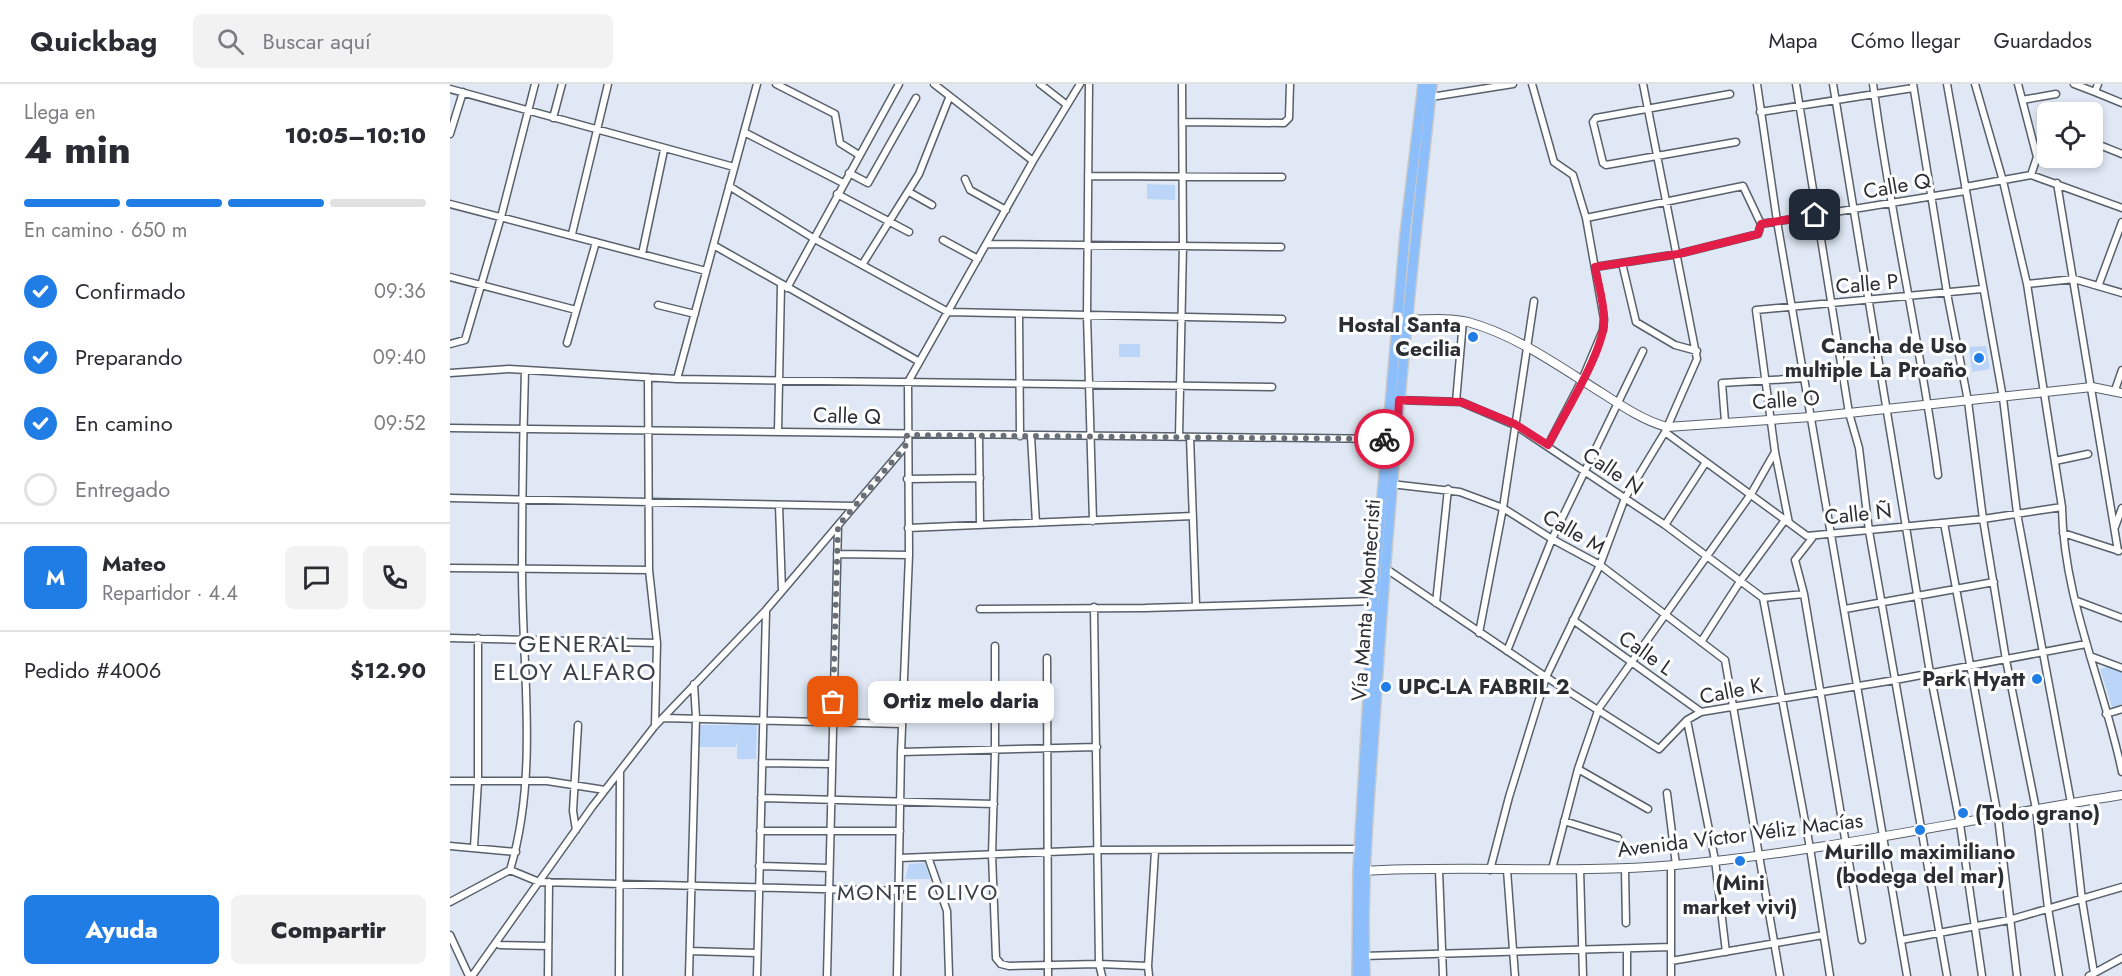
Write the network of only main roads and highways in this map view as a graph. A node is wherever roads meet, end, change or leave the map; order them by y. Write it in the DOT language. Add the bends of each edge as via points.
graph roads {
  1 [pos="1422,84"];
  2 [pos="1432,84"];
  3 [pos="1402,320"];
  4 [pos="1360,956"];
  5 [pos="1357,976"];
  6 [pos="1365,976"];
  1 -- 3 [label="main road, Vía Manta - Montecristi"];
  2 -- 3 [label="main road, Vía Manta - Montecristi"];
  3 -- 4 [label="main road, Vía Manta - Montecristi" via="1380,565"];
  4 -- 5 [label="main road, Vía Manta - Montecristi"];
  4 -- 6 [label="main road, Vía Manta - Montecristi"];
}
